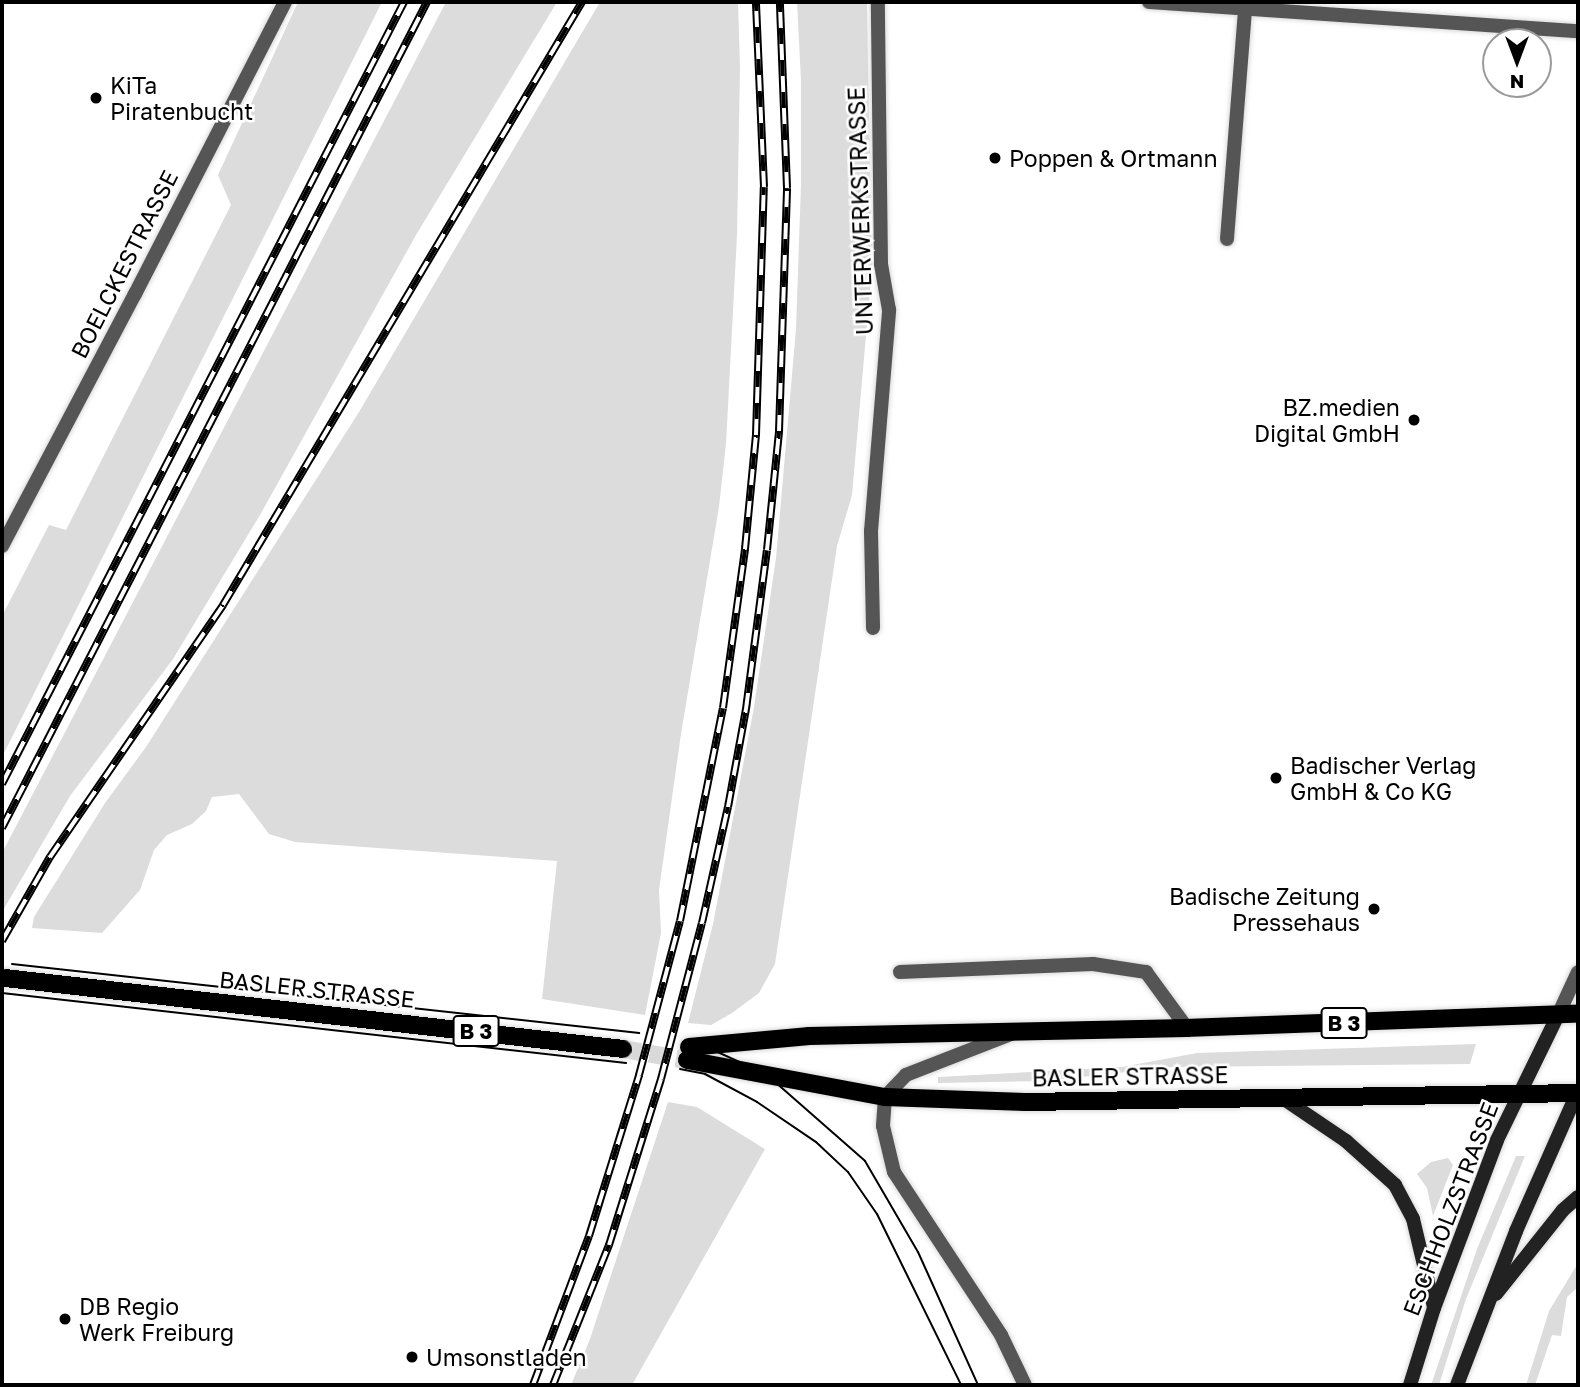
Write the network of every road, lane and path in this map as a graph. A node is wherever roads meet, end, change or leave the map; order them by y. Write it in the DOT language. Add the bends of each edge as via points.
graph roads {
  1 [pos="285,2"];
  2 [pos="878,2"];
  3 [pos="1149,2"];
  4 [pos="1310,6"];
  5 [pos="1245,8"];
  6 [pos="1578,31"];
  7 [pos="1227,239"];
  8 [pos="2,546"];
  9 [pos="873,628"];
  10 [pos="900,972"];
  11 [pos="1578,972"];
  12 [pos="5,978"];
  13 [pos="1578,1014"];
  14 [pos="1558,1015"];
  15 [pos="1187,1028"];
  16 [pos="1019,1031"];
  17 [pos="623,1049"];
  18 [pos="1578,1092"];
  19 [pos="1520,1094"];
  20 [pos="885,1097"];
  21 [pos="1284,1098"];
  22 [pos="1578,1197"];
  23 [pos="1486,1306"];
  24 [pos="1434,1308"];
  25 [pos="1025,1385"];
  26 [pos="1410,1385"];
  27 [pos="1457,1385"];
  1 -- 8 [label="street, BOELCKESTRASSE"];
  2 -- 9 [label="street, UNTERWERKSTRASSE" via="881,264 889,310 871,531"];
  3 -- 5 [label="street"];
  4 -- 5 [label="street"];
  4 -- 6 [label="street"];
  5 -- 7 [label="street"];
  10 -- 15 [label="street" via="1093,964 1146,972"];
  11 -- 14 [label="street"];
  12 -- 17 [label="main road, BASLER STRASSE / B 3"];
  13 -- 14 [label="main road, BASLER STRASSE / B 3"];
  14 -- 15 [label="main road, BASLER STRASSE / B 3"];
  14 -- 19 [label="main road, ESCHHOLZSTRASSE"];
  15 -- 16 [label="main road, BASLER STRASSE / B 3"];
  16 -- 20 [label="street" via="906,1075"];
  16 -- 20 [label="main road, BASLER STRASSE / B 3" via="809,1035 688,1054"];
  18 -- 19 [label="main road, BASLER STRASSE / B 3"];
  18 -- 23 [label="main road"];
  19 -- 21 [label="main road, BASLER STRASSE / B 3"];
  19 -- 24 [label="main road, ESCHHOLZSTRASSE" via="1497,1140"];
  20 -- 21 [label="main road, BASLER STRASSE / B 3" via="1025,1101"];
  20 -- 25 [label="street" via="883,1126 894,1172 1001,1335"];
  21 -- 24 [label="main road" via="1346,1141 1395,1185 1413,1219"];
  22 -- 23 [label="main road"];
  23 -- 27 [label="main road"];
  24 -- 26 [label="main road, ESCHHOLZSTRASSE"];
}
